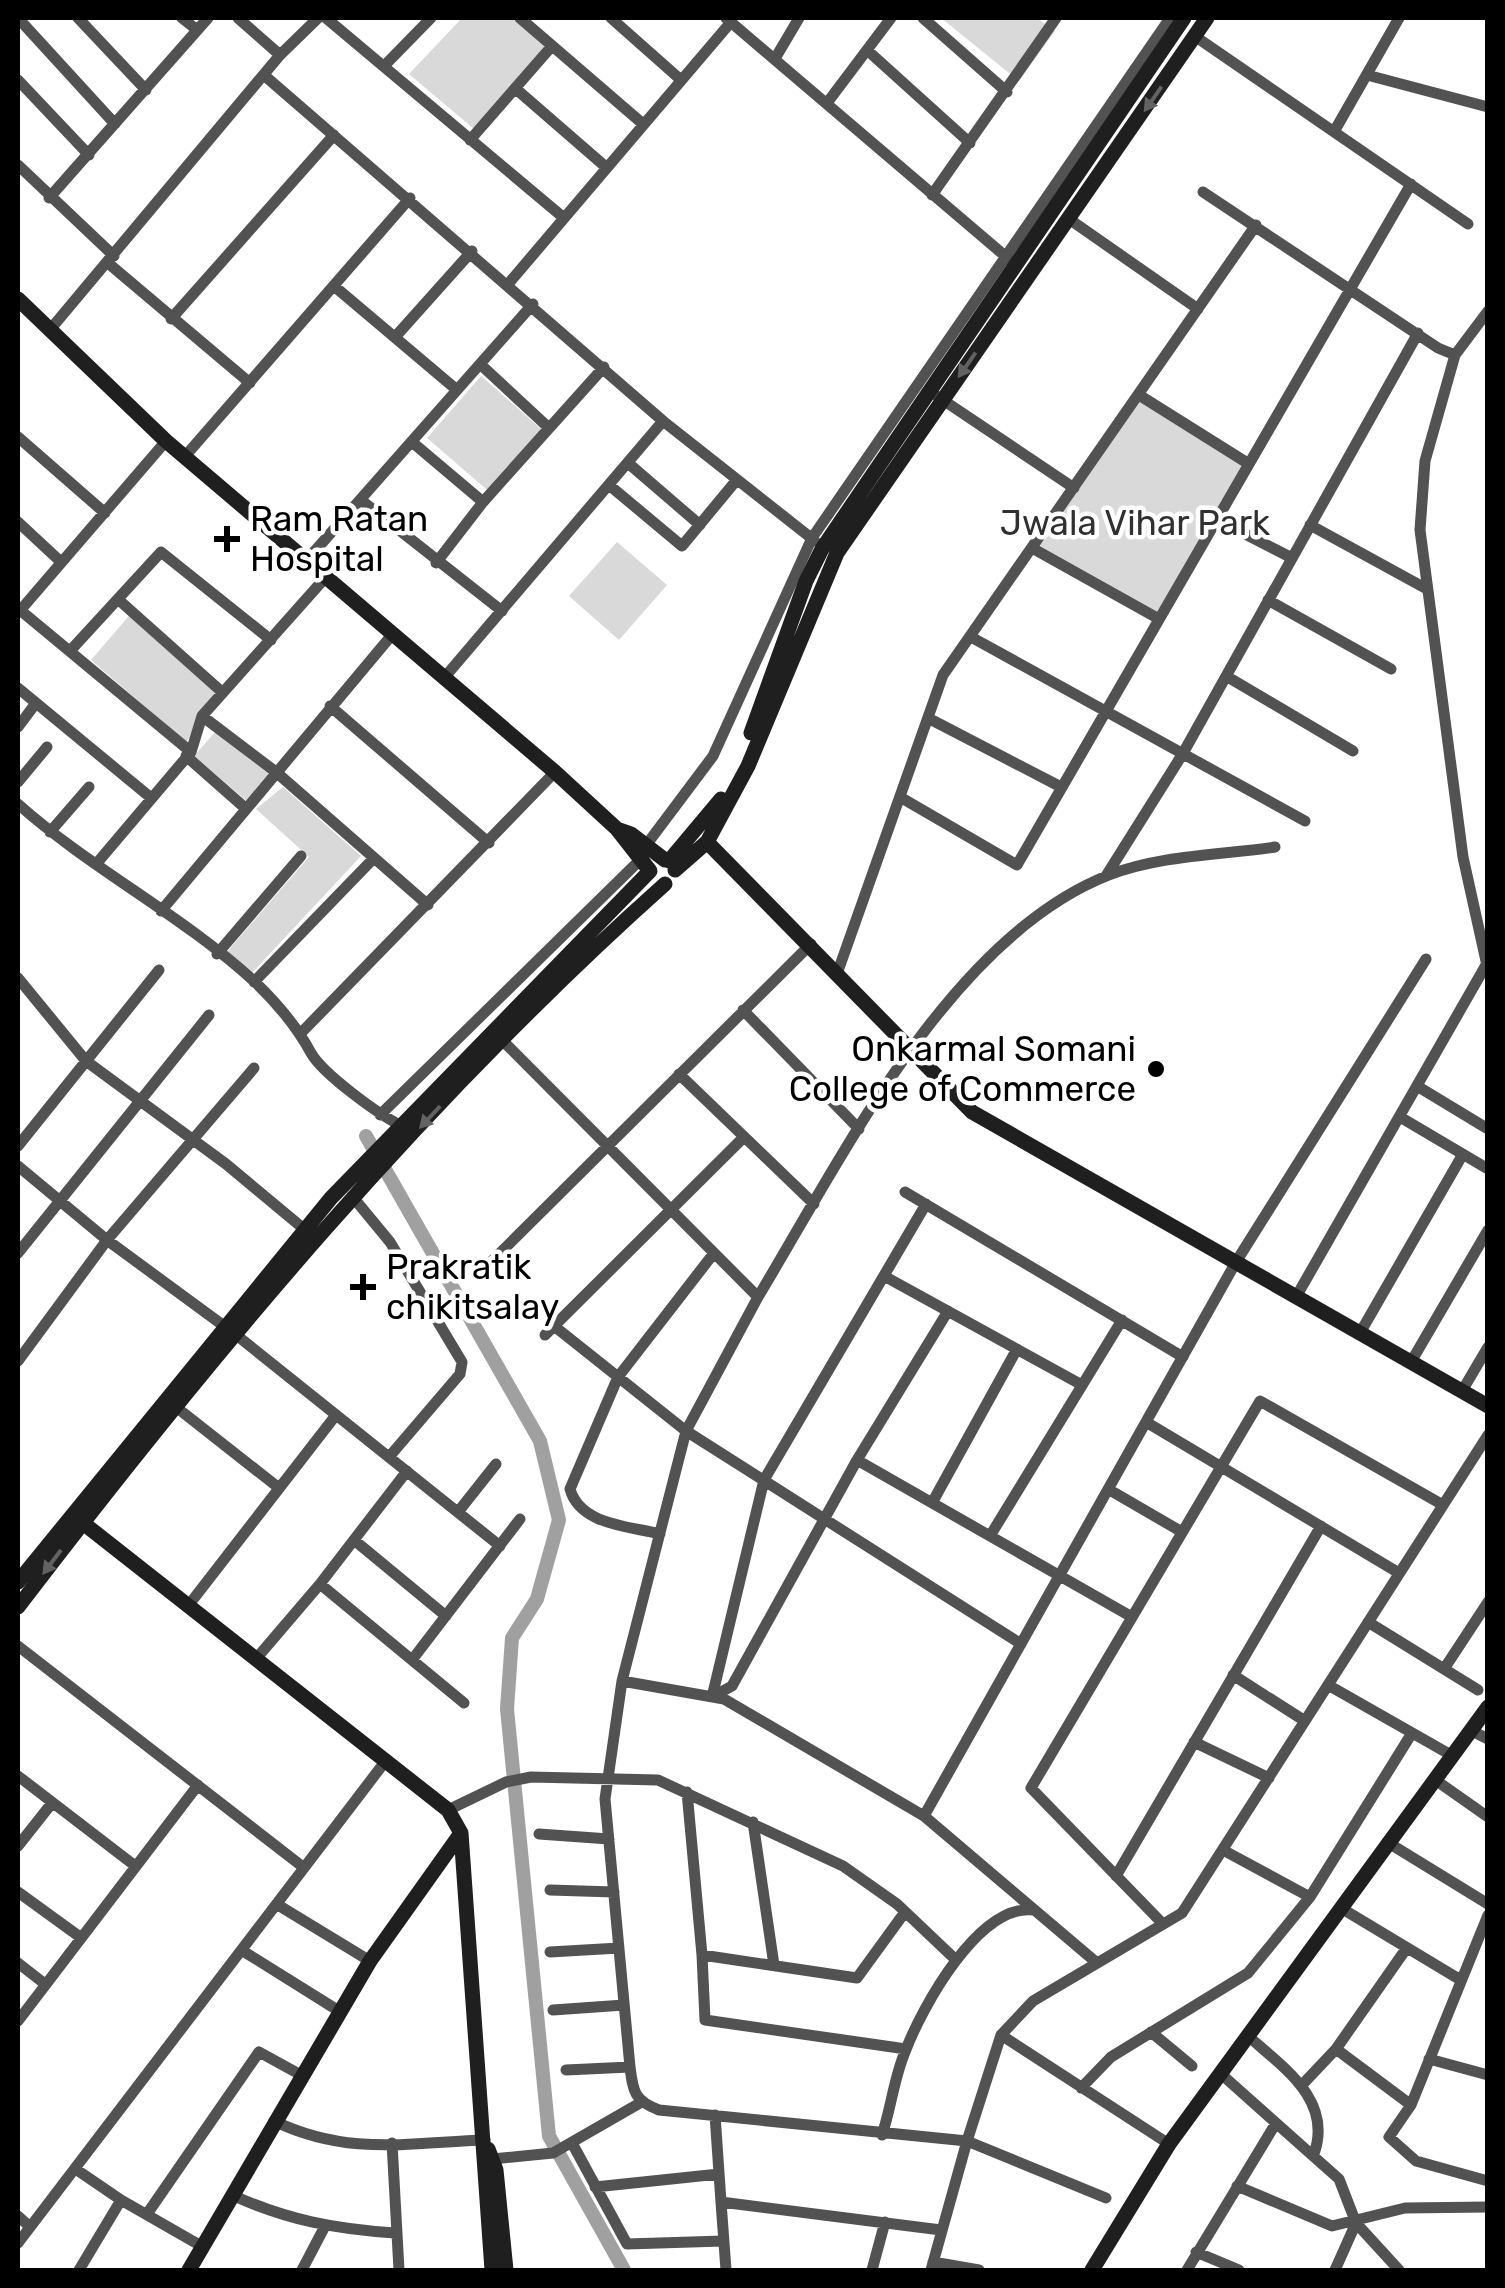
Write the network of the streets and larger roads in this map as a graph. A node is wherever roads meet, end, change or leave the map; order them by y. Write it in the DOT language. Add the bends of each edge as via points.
graph roads {
  1 [pos="18,18"];
  2 [pos="78,18"];
  3 [pos="182,18"];
  4 [pos="208,18"];
  5 [pos="238,18"];
  6 [pos="318,18"];
  7 [pos="326,18"];
  8 [pos="431,18"];
  9 [pos="520,18"];
  10 [pos="611,18"];
  11 [pos="799,18"];
  12 [pos="891,18"];
  13 [pos="923,18"];
  14 [pos="1053,18"];
  15 [pos="1170,18"];
  16 [pos="1184,18"];
  17 [pos="1207,18"];
  18 [pos="1398,18"];
  19 [pos="728,20"];
  20 [pos="196,29"];
  21 [pos="1196,36"];
  22 [pos="552,46"];
  23 [pos="867,50"];
  24 [pos="280,55"];
  25 [pos="776,57"];
  26 [pos="385,65"];
  27 [pos="1366,74"];
  28 [pos="265,76"];
  29 [pos="18,80"];
  30 [pos="681,80"];
  31 [pos="516,89"];
  32 [pos="146,90"];
  33 [pos="1007,92"];
  34 [pos="827,104"];
  35 [pos="1488,107"];
  36 [pos="115,124"];
  37 [pos="643,124"];
  38 [pos="1336,130"];
  39 [pos="334,135"];
  40 [pos="470,140"];
  41 [pos="970,143"];
  42 [pos="88,154"];
  43 [pos="18,165"];
  44 [pos="607,168"];
  45 [pos="1411,184"];
  46 [pos="1203,192"];
  47 [pos="932,196"];
  48 [pos="49,198"];
  49 [pos="410,198"];
  50 [pos="564,218"];
  51 [pos="1069,220"];
  52 [pos="1468,224"];
  53 [pos="1256,225"];
  54 [pos="472,251"];
  55 [pos="111,260"];
  56 [pos="1011,261"];
  57 [pos="508,283"];
  58 [pos="334,286"];
  59 [pos="1347,288"];
  60 [pos="18,299"];
  61 [pos="533,304"];
  62 [pos="1198,309"];
  63 [pos="1488,311"];
  64 [pos="171,319"];
  65 [pos="49,331"];
  66 [pos="1418,334"];
  67 [pos="396,336"];
  68 [pos="1446,352"];
  69 [pos="480,364"];
  70 [pos="604,367"];
  71 [pos="250,384"];
  72 [pos="457,390"];
  73 [pos="1139,395"];
  74 [pos="936,396"];
  75 [pos="663,421"];
  76 [pos="549,428"];
  77 [pos="18,437"];
  78 [pos="166,440"];
  79 [pos="412,442"];
  80 [pos="187,454"];
  81 [pos="628,463"];
  82 [pos="1248,464"];
  83 [pos="735,482"];
  84 [pos="609,485"];
  85 [pos="1074,488"];
  86 [pos="361,500"];
  87 [pos="484,502"];
  88 [pos="105,513"];
  89 [pos="1216,519"];
  90 [pos="18,522"];
  91 [pos="700,524"];
  92 [pos="1310,525"];
  93 [pos="1032,548"];
  94 [pos="822,549"];
  95 [pos="1292,558"];
  96 [pos="306,560"];
  97 [pos="61,562"];
  98 [pos="436,563"];
  99 [pos="325,578"];
  100 [pos="1420,586"];
  101 [pos="1268,600"];
  102 [pos="120,601"];
  103 [pos="502,611"];
  104 [pos="19,612"];
  105 [pos="1159,620"];
  106 [pos="391,636"];
  107 [pos="971,637"];
  108 [pos="271,640"];
  109 [pos="70,651"];
  110 [pos="1391,668"];
  111 [pos="1226,676"];
  112 [pos="444,678"];
  113 [pos="18,688"];
  114 [pos="222,692"];
  115 [pos="36,703"];
  116 [pos="330,706"];
  117 [pos="1107,712"];
  118 [pos="202,716"];
  119 [pos="928,718"];
  120 [pos="18,727"];
  121 [pos="47,748"];
  122 [pos="1353,751"];
  123 [pos="188,754"];
  124 [pos="1182,755"];
  125 [pos="276,772"];
  126 [pos="556,772"];
  127 [pos="18,782"];
  128 [pos="89,787"];
  129 [pos="1061,787"];
  130 [pos="150,797"];
  131 [pos="900,797"];
  132 [pos="18,804"];
  133 [pos="244,807"];
  134 [pos="1305,822"];
  135 [pos="617,830"];
  136 [pos="50,832"];
  137 [pos="708,842"];
  138 [pos="489,843"];
  139 [pos="647,844"];
  140 [pos="1275,847"];
  141 [pos="301,856"];
  142 [pos="374,858"];
  143 [pos="97,863"];
  144 [pos="670,864"];
  145 [pos="645,866"];
  146 [pos="1106,876"];
  147 [pos="665,884"];
  148 [pos="428,904"];
  149 [pos="161,911"];
  150 [pos="1484,935"];
  151 [pos="811,944"];
  152 [pos="218,954"];
  153 [pos="1426,959"];
  154 [pos="549,962"];
  155 [pos="159,970"];
  156 [pos="838,971"];
  157 [pos="1484,971"];
  158 [pos="18,979"];
  159 [pos="254,982"];
  160 [pos="743,1010"];
  161 [pos="208,1015"];
  162 [pos="302,1032"];
  163 [pos="502,1040"];
  164 [pos="910,1044"];
  165 [pos="86,1061"];
  166 [pos="254,1068"];
  167 [pos="679,1074"];
  168 [pos="1417,1086"];
  169 [pos="139,1103"];
  170 [pos="380,1115"];
  171 [pos="1400,1117"];
  172 [pos="859,1128"];
  173 [pos="1488,1129"];
  174 [pos="400,1133"];
  175 [pos="744,1137"];
  176 [pos="192,1138"];
  177 [pos="606,1145"];
  178 [pos="18,1146"];
  179 [pos="1463,1154"];
  180 [pos="18,1166"];
  181 [pos="1488,1168"];
  182 [pos="352,1189"];
  183 [pos="905,1192"];
  184 [pos="58,1202"];
  185 [pos="814,1204"];
  186 [pos="926,1204"];
  187 [pos="670,1209"];
  188 [pos="304,1230"];
  189 [pos="1488,1230"];
  190 [pos="107,1240"];
  191 [pos="714,1253"];
  192 [pos="18,1254"];
  193 [pos="1236,1262"];
  194 [pos="489,1264"];
  195 [pos="884,1276"];
  196 [pos="758,1297"];
  197 [pos="1296,1297"];
  198 [pos="948,1311"];
  199 [pos="1122,1320"];
  200 [pos="230,1330"];
  201 [pos="1360,1333"];
  202 [pos="1488,1347"];
  203 [pos="1017,1349"];
  204 [pos="1183,1356"];
  205 [pos="18,1360"];
  206 [pos="1411,1362"];
  207 [pos="618,1377"];
  208 [pos="1082,1385"];
  209 [pos="1462,1392"];
  210 [pos="176,1406"];
  211 [pos="1488,1406"];
  212 [pos="336,1414"];
  213 [pos="1146,1422"];
  214 [pos="686,1431"];
  215 [pos="1488,1435"];
  216 [pos="389,1457"];
  217 [pos="857,1460"];
  218 [pos="496,1464"];
  219 [pos="1221,1467"];
  220 [pos="407,1472"];
  221 [pos="764,1480"];
  222 [pos="278,1488"];
  223 [pos="1108,1489"];
  224 [pos="932,1503"];
  225 [pos="1443,1505"];
  226 [pos="458,1512"];
  227 [pos="77,1518"];
  228 [pos="520,1519"];
  229 [pos="824,1519"];
  230 [pos="1320,1526"];
  231 [pos="1182,1532"];
  232 [pos="660,1534"];
  233 [pos="990,1536"];
  234 [pos="354,1540"];
  235 [pos="500,1546"];
  236 [pos="1400,1573"];
  237 [pos="1060,1575"];
  238 [pos="18,1582"];
  239 [pos="320,1584"];
  240 [pos="1488,1602"];
  241 [pos="188,1606"];
  242 [pos="18,1607"];
  243 [pos="446,1616"];
  244 [pos="1132,1617"];
  245 [pos="1368,1622"];
  246 [pos="1022,1644"];
  247 [pos="18,1646"];
  248 [pos="256,1660"];
  249 [pos="412,1660"];
  250 [pos="1444,1670"];
  251 [pos="1233,1675"];
  252 [pos="622,1681"];
  253 [pos="1328,1685"];
  254 [pos="1478,1690"];
  255 [pos="712,1697"];
  256 [pos="464,1702"];
  257 [pos="1488,1708"];
  258 [pos="1304,1722"];
  259 [pos="1470,1730"];
  260 [pos="1412,1733"];
  261 [pos="1488,1739"];
  262 [pos="1194,1742"];
  263 [pos="1444,1751"];
  264 [pos="384,1763"];
  265 [pos="18,1776"];
  266 [pos="608,1776"];
  267 [pos="1269,1778"];
  268 [pos="1434,1779"];
  269 [pos="198,1785"];
  270 [pos="687,1792"];
  271 [pos="52,1803"];
  272 [pos="448,1810"];
  273 [pos="924,1816"];
  274 [pos="1488,1818"];
  275 [pos="753,1822"];
  276 [pos="461,1833"];
  277 [pos="539,1834"];
  278 [pos="609,1839"];
  279 [pos="1387,1842"];
  280 [pos="18,1846"];
  281 [pos="1223,1850"];
  282 [pos="134,1865"];
  283 [pos="303,1867"];
  284 [pos="1116,1876"];
  285 [pos="550,1890"];
  286 [pos="18,1892"];
  287 [pos="614,1892"];
  288 [pos="1310,1897"];
  289 [pos="1488,1904"];
  290 [pos="278,1905"];
  291 [pos="1341,1908"];
  292 [pos="1034,1910"];
  293 [pos="905,1912"];
  294 [pos="1488,1915"];
  295 [pos="1164,1924"];
  296 [pos="80,1937"];
  297 [pos="619,1948"];
  298 [pos="1406,1950"];
  299 [pos="243,1951"];
  300 [pos="550,1952"];
  301 [pos="702,1955"];
  302 [pos="956,1960"];
  303 [pos="370,1961"];
  304 [pos="18,1963"];
  305 [pos="1097,1964"];
  306 [pos="774,1965"];
  307 [pos="1459,1979"];
  308 [pos="45,1984"];
  309 [pos="624,2005"];
  310 [pos="553,2010"];
  311 [pos="339,2011"];
  312 [pos="18,2021"];
  313 [pos="1150,2032"];
  314 [pos="1001,2036"];
  315 [pos="1248,2036"];
  316 [pos="906,2049"];
  317 [pos="1336,2049"];
  318 [pos="1429,2059"];
  319 [pos="630,2066"];
  320 [pos="1192,2066"];
  321 [pos="566,2070"];
  322 [pos="1220,2073"];
  323 [pos="300,2075"];
  324 [pos="1488,2075"];
  325 [pos="1301,2086"];
  326 [pos="1082,2088"];
  327 [pos="640,2103"];
  328 [pos="1411,2105"];
  329 [pos="715,2115"];
  330 [pos="274,2122"];
  331 [pos="1276,2123"];
  332 [pos="882,2135"];
  333 [pos="1160,2139"];
  334 [pos="485,2140"];
  335 [pos="966,2141"];
  336 [pos="392,2143"];
  337 [pos="570,2145"];
  338 [pos="1314,2154"];
  339 [pos="492,2159"];
  340 [pos="78,2170"];
  341 [pos="719,2174"];
  342 [pos="1488,2181"];
  343 [pos="595,2186"];
  344 [pos="1237,2186"];
  345 [pos="232,2195"];
  346 [pos="1106,2198"];
  347 [pos="121,2200"];
  348 [pos="721,2202"];
  349 [pos="1488,2207"];
  350 [pos="147,2214"];
  351 [pos="18,2216"];
  352 [pos="885,2222"];
  353 [pos="1356,2222"];
  354 [pos="30,2227"];
  355 [pos="324,2228"];
  356 [pos="941,2230"];
  357 [pos="395,2232"];
  358 [pos="723,2241"];
  359 [pos="18,2243"];
  360 [pos="203,2247"];
  361 [pos="1196,2252"];
  362 [pos="932,2266"];
  363 [pos="78,2270"];
  364 [pos="190,2270"];
  365 [pos="302,2270"];
  366 [pos="398,2270"];
  367 [pos="492,2270"];
  368 [pos="506,2270"];
  369 [pos="726,2270"];
  370 [pos="872,2270"];
  371 [pos="979,2270"];
  372 [pos="1092,2270"];
  373 [pos="1187,2270"];
  374 [pos="1239,2270"];
  375 [pos="1335,2270"];
  376 [pos="1399,2270"];
  1 -- 36 [label="street"];
  2 -- 32 [label="street"];
  3 -- 20 [label="street"];
  4 -- 20 [label="street"];
  5 -- 24 [label="street"];
  6 -- 24 [label="street"];
  7 -- 26 [label="street"];
  8 -- 26 [label="street"];
  9 -- 22 [label="street"];
  10 -- 30 [label="street"];
  11 -- 25 [label="street"];
  12 -- 23 [label="street"];
  13 -- 33 [label="street"];
  14 -- 33 [label="street"];
  15 -- 56 [label="street"];
  16 -- 56 [label="street"];
  17 -- 21 [label="street"];
  18 -- 27 [label="street"];
  19 -- 25 [label="street"];
  19 -- 30 [label="street"];
  20 -- 32 [label="street"];
  21 -- 38 [label="street"];
  21 -- 51 [label="street, one-way"];
  22 -- 31 [label="street"];
  22 -- 37 [label="street"];
  23 -- 34 [label="street"];
  23 -- 41 [label="street"];
  24 -- 28 [label="street"];
  25 -- 34 [label="street"];
  26 -- 40 [label="street"];
  27 -- 35 [label="street"];
  27 -- 38 [label="street"];
  28 -- 39 [label="street"];
  28 -- 55 [label="street"];
  29 -- 42 [label="street"];
  30 -- 37 [label="street"];
  31 -- 40 [label="street"];
  31 -- 44 [label="street"];
  32 -- 36 [label="street"];
  33 -- 41 [label="street"];
  34 -- 47 [label="street"];
  36 -- 42 [label="street"];
  37 -- 44 [label="street"];
  38 -- 45 [label="street"];
  39 -- 49 [label="street"];
  39 -- 64 [label="street"];
  40 -- 50 [label="street"];
  41 -- 47 [label="street"];
  42 -- 48 [label="street"];
  43 -- 48 [label="street"];
  44 -- 50 [label="street"];
  45 -- 52 [label="street"];
  45 -- 59 [label="street"];
  46 -- 53 [label="street"];
  47 -- 56 [label="street"];
  48 -- 55 [label="street"];
  49 -- 54 [label="street"];
  49 -- 58 [label="street"];
  50 -- 57 [label="street"];
  51 -- 62 [label="street"];
  51 -- 74 [label="street, one-way"];
  53 -- 59 [label="street"];
  53 -- 62 [label="street"];
  54 -- 57 [label="street"];
  54 -- 67 [label="street"];
  55 -- 64 [label="street"];
  55 -- 65 [label="street"];
  56 -- 74 [label="street"];
  56 -- 94 [label="street"];
  57 -- 61 [label="street"];
  58 -- 67 [label="street"];
  58 -- 71 [label="street"];
  59 -- 66 [label="street"];
  59 -- 82 [label="street"];
  60 -- 65 [label="street"];
  61 -- 69 [label="street"];
  61 -- 70 [label="street"];
  62 -- 73 [label="street"];
  63 -- 68 [label="street"];
  64 -- 71 [label="street"];
  65 -- 78 [label="street"];
  66 -- 68 [label="street"];
  66 -- 92 [label="street"];
  67 -- 72 [label="street"];
  68 -- 100 [label="street" via="1425,461"];
  69 -- 72 [label="street"];
  69 -- 76 [label="street"];
  70 -- 75 [label="street"];
  70 -- 76 [label="street"];
  71 -- 80 [label="street"];
  72 -- 79 [label="street"];
  73 -- 82 [label="street"];
  73 -- 85 [label="street"];
  74 -- 85 [label="street"];
  74 -- 94 [label="street"];
  75 -- 81 [label="street"];
  75 -- 83 [label="street"];
  76 -- 87 [label="street"];
  77 -- 88 [label="street"];
  78 -- 80 [label="street"];
  78 -- 88 [label="street"];
  79 -- 86 [label="street"];
  79 -- 87 [label="street"];
  80 -- 96 [label="street"];
  81 -- 84 [label="street"];
  81 -- 91 [label="street"];
  82 -- 89 [label="street"];
  83 -- 91 [label="street"];
  83 -- 94 [label="street"];
  84 -- 91 [label="street" via="682,546"];
  84 -- 103 [label="street"];
  85 -- 93 [label="street"];
  86 -- 96 [label="street"];
  86 -- 98 [label="street"];
  87 -- 98 [label="street"];
  88 -- 97 [label="street"];
  89 -- 95 [label="street"];
  89 -- 105 [label="street"];
  90 -- 97 [label="street"];
  92 -- 95 [label="street"];
  92 -- 100 [label="street"];
  93 -- 105 [label="street"];
  93 -- 107 [label="street"];
  94 -- 137 [label="street" via="748,766"];
  94 -- 139 [label="street" via="712,756"];
  94 -- 144 [label="street" via="740,763 712,813"];
  95 -- 101 [label="street"];
  96 -- 99 [label="street"];
  97 -- 104 [label="street"];
  98 -- 103 [label="street"];
  99 -- 106 [label="street"];
  99 -- 108 [label="street"];
  100 -- 150 [label="street" via="1463,857"];
  101 -- 110 [label="street"];
  101 -- 111 [label="street"];
  102 -- 108 [label="street" via="161,552"];
  102 -- 109 [label="street"];
  102 -- 114 [label="street"];
  103 -- 112 [label="street"];
  104 -- 109 [label="street"];
  105 -- 117 [label="street"];
  106 -- 112 [label="street"];
  106 -- 116 [label="street"];
  107 -- 117 [label="street"];
  107 -- 119 [label="street" via="943,675"];
  108 -- 114 [label="street"];
  109 -- 123 [label="street"];
  111 -- 122 [label="street"];
  111 -- 124 [label="street"];
  112 -- 126 [label="street"];
  113 -- 115 [label="street"];
  114 -- 118 [label="street"];
  115 -- 120 [label="street"];
  115 -- 130 [label="street"];
  116 -- 125 [label="street"];
  116 -- 138 [label="street"];
  117 -- 124 [label="street"];
  117 -- 129 [label="street"];
  118 -- 123 [label="street"];
  118 -- 125 [label="street"];
  119 -- 129 [label="street"];
  119 -- 131 [label="street"];
  121 -- 127 [label="street"];
  123 -- 130 [label="street"];
  123 -- 133 [label="street"];
  124 -- 134 [label="street"];
  124 -- 146 [label="street"];
  125 -- 133 [label="street"];
  125 -- 142 [label="street"];
  126 -- 135 [label="street"];
  126 -- 138 [label="street"];
  128 -- 136 [label="street"];
  129 -- 131 [label="street" via="1017,865"];
  130 -- 143 [label="street"];
  131 -- 156 [label="street"];
  132 -- 136 [label="street"];
  133 -- 149 [label="street"];
  135 -- 139 [label="street"];
  135 -- 145 [label="street"];
  136 -- 143 [label="street"];
  137 -- 144 [label="street"];
  137 -- 151 [label="street"];
  138 -- 148 [label="street"];
  139 -- 144 [label="street"];
  140 -- 146 [label="street"];
  141 -- 152 [label="street"];
  142 -- 148 [label="street"];
  142 -- 159 [label="street"];
  143 -- 149 [label="street"];
  144 -- 145 [label="street"];
  144 -- 147 [label="street" via="673,879"];
  145 -- 147 [label="street"];
  145 -- 154 [label="street"];
  146 -- 164 [label="street" via="1016,932"];
  147 -- 163 [label="street"];
  148 -- 162 [label="street"];
  149 -- 152 [label="street"];
  150 -- 157 [label="street"];
  151 -- 156 [label="street"];
  151 -- 160 [label="street"];
  152 -- 159 [label="street"];
  153 -- 193 [label="street"];
  154 -- 170 [label="street"];
  154 -- 174 [label="street"];
  155 -- 165 [label="street"];
  156 -- 164 [label="street"];
  157 -- 168 [label="street"];
  158 -- 165 [label="street"];
  159 -- 162 [label="street"];
  160 -- 167 [label="street"];
  160 -- 172 [label="street"];
  161 -- 169 [label="street"];
  162 -- 170 [label="street" via="312,1055"];
  163 -- 174 [label="street, one-way"];
  163 -- 177 [label="street"];
  164 -- 172 [label="street"];
  164 -- 193 [label="street" via="972,1112"];
  165 -- 169 [label="street"];
  165 -- 178 [label="street"];
  166 -- 176 [label="street"];
  167 -- 175 [label="street"];
  167 -- 177 [label="street"];
  168 -- 171 [label="street"];
  168 -- 173 [label="street"];
  169 -- 176 [label="street"];
  169 -- 184 [label="street"];
  170 -- 174 [label="street"];
  171 -- 179 [label="street"];
  171 -- 197 [label="street"];
  172 -- 185 [label="street"];
  174 -- 182 [label="street"];
  175 -- 185 [label="street"];
  175 -- 187 [label="street"];
  176 -- 188 [label="street"];
  176 -- 190 [label="street"];
  177 -- 187 [label="street"];
  177 -- 194 [label="street"];
  179 -- 181 [label="street"];
  179 -- 201 [label="street"];
  180 -- 184 [label="street"];
  182 -- 188 [label="street"];
  182 -- 200 [label="street"];
  182 -- 216 [label="street" via="462,1362 460,1374"];
  183 -- 186 [label="street"];
  184 -- 190 [label="street"];
  184 -- 192 [label="street"];
  185 -- 196 [label="street"];
  186 -- 195 [label="street"];
  186 -- 199 [label="street"];
  187 -- 191 [label="street"];
  187 -- 207 [label="street" via="549,1330"];
  188 -- 200 [label="street"];
  189 -- 206 [label="street"];
  190 -- 200 [label="street"];
  190 -- 205 [label="street"];
  191 -- 196 [label="street"];
  191 -- 207 [label="street"];
  193 -- 197 [label="street"];
  193 -- 204 [label="street"];
  195 -- 198 [label="street"];
  195 -- 221 [label="street"];
  196 -- 214 [label="street"];
  197 -- 201 [label="street"];
  198 -- 203 [label="street"];
  198 -- 217 [label="street"];
  199 -- 204 [label="street"];
  199 -- 208 [label="street"];
  200 -- 210 [label="street"];
  200 -- 212 [label="street"];
  200 -- 227 [label="street"];
  201 -- 206 [label="street"];
  202 -- 209 [label="street"];
  203 -- 208 [label="street"];
  203 -- 224 [label="street"];
  204 -- 213 [label="street"];
  206 -- 209 [label="street"];
  207 -- 214 [label="street"];
  207 -- 232 [label="street" via="570,1489 594,1518"];
  208 -- 233 [label="street"];
  209 -- 211 [label="street"];
  210 -- 222 [label="street"];
  210 -- 227 [label="street"];
  212 -- 216 [label="street"];
  212 -- 222 [label="street"];
  213 -- 219 [label="street"];
  213 -- 223 [label="street"];
  214 -- 221 [label="street"];
  214 -- 232 [label="street"];
  215 -- 225 [label="street"];
  216 -- 220 [label="street"];
  217 -- 224 [label="street"];
  217 -- 229 [label="street"];
  218 -- 226 [label="street"];
  219 -- 225 [label="street" via="1260,1400"];
  219 -- 230 [label="street"];
  219 -- 231 [label="street"];
  220 -- 226 [label="street"];
  220 -- 234 [label="street"];
  221 -- 229 [label="street"];
  221 -- 255 [label="street"];
  222 -- 241 [label="street"];
  223 -- 231 [label="street"];
  223 -- 237 [label="street"];
  224 -- 233 [label="street"];
  225 -- 236 [label="street"];
  226 -- 235 [label="street"];
  227 -- 238 [label="street"];
  227 -- 241 [label="street"];
  227 -- 242 [label="street, one-way"];
  228 -- 235 [label="street"];
  229 -- 246 [label="street"];
  229 -- 255 [label="street" via="732,1686"];
  230 -- 236 [label="street"];
  230 -- 251 [label="street"];
  231 -- 244 [label="street"];
  232 -- 252 [label="street"];
  233 -- 237 [label="street"];
  234 -- 239 [label="street"];
  234 -- 243 [label="street"];
  235 -- 243 [label="street"];
  236 -- 245 [label="street"];
  237 -- 244 [label="street"];
  237 -- 246 [label="street"];
  239 -- 248 [label="street"];
  239 -- 249 [label="street"];
  240 -- 250 [label="street"];
  241 -- 248 [label="street"];
  243 -- 249 [label="street"];
  244 -- 284 [label="street" via="1031,1788"];
  245 -- 250 [label="street"];
  245 -- 253 [label="street"];
  246 -- 273 [label="street"];
  247 -- 269 [label="street"];
  248 -- 264 [label="street"];
  249 -- 256 [label="street"];
  250 -- 254 [label="street"];
  251 -- 258 [label="street"];
  251 -- 262 [label="street"];
  252 -- 255 [label="street"];
  252 -- 266 [label="street"];
  253 -- 258 [label="street"];
  253 -- 260 [label="street"];
  255 -- 273 [label="street"];
  257 -- 259 [label="street"];
  258 -- 267 [label="street"];
  259 -- 261 [label="street"];
  259 -- 263 [label="street"];
  260 -- 263 [label="street"];
  260 -- 288 [label="street"];
  262 -- 267 [label="street"];
  262 -- 284 [label="street"];
  263 -- 268 [label="street"];
  264 -- 272 [label="street"];
  264 -- 283 [label="street"];
  265 -- 271 [label="street"];
  266 -- 270 [label="street" via="658,1780"];
  266 -- 272 [label="street" via="506,1782"];
  266 -- 278 [label="street"];
  267 -- 281 [label="street"];
  268 -- 274 [label="street"];
  268 -- 279 [label="street"];
  269 -- 282 [label="street"];
  269 -- 283 [label="street"];
  270 -- 275 [label="street"];
  270 -- 301 [label="street"];
  271 -- 280 [label="street"];
  271 -- 282 [label="street"];
  272 -- 276 [label="street"];
  273 -- 292 [label="street"];
  275 -- 293 [label="street" via="843,1866"];
  275 -- 306 [label="street"];
  276 -- 303 [label="street"];
  276 -- 334 [label="street"];
  277 -- 278 [label="street"];
  278 -- 287 [label="street"];
  279 -- 289 [label="street"];
  279 -- 291 [label="street"];
  281 -- 288 [label="street"];
  281 -- 295 [label="street" via="1182,1913"];
  282 -- 296 [label="street"];
  283 -- 290 [label="street"];
  284 -- 295 [label="street"];
  285 -- 287 [label="street"];
  286 -- 296 [label="street"];
  287 -- 297 [label="street"];
  288 -- 313 [label="street" via="1248,1973"];
  290 -- 299 [label="street"];
  290 -- 303 [label="street"];
  291 -- 298 [label="street"];
  291 -- 315 [label="street"];
  292 -- 302 [label="street" via="1017,1908 1000,1918"];
  292 -- 305 [label="street"];
  293 -- 302 [label="street"];
  293 -- 306 [label="street" via="856,1978"];
  294 -- 307 [label="street"];
  295 -- 305 [label="street"];
  296 -- 308 [label="street"];
  297 -- 300 [label="street"];
  297 -- 309 [label="street"];
  298 -- 307 [label="street"];
  298 -- 317 [label="street"];
  299 -- 311 [label="street"];
  299 -- 340 [label="street"];
  301 -- 306 [label="street"];
  301 -- 316 [label="street" via="705,2020"];
  302 -- 316 [label="street"];
  303 -- 311 [label="street"];
  304 -- 308 [label="street"];
  305 -- 314 [label="street" via="1033,2001"];
  307 -- 318 [label="street"];
  308 -- 312 [label="street"];
  309 -- 310 [label="street"];
  309 -- 319 [label="street"];
  311 -- 323 [label="street"];
  313 -- 320 [label="street"];
  313 -- 326 [label="street" via="1111,2057"];
  314 -- 326 [label="street"];
  314 -- 335 [label="street"];
  315 -- 322 [label="street"];
  315 -- 325 [label="street"];
  316 -- 332 [label="street"];
  317 -- 325 [label="street"];
  317 -- 328 [label="street"];
  318 -- 324 [label="street"];
  318 -- 328 [label="street"];
  319 -- 321 [label="street"];
  319 -- 327 [label="street"];
  322 -- 331 [label="street"];
  322 -- 333 [label="street"];
  323 -- 330 [label="street"];
  323 -- 350 [label="street" via="259,2052"];
  325 -- 338 [label="street" via="1318,2112"];
  326 -- 333 [label="street"];
  327 -- 329 [label="street"];
  327 -- 337 [label="street"];
  328 -- 342 [label="street" via="1389,2137 1407,2156"];
  329 -- 332 [label="street"];
  329 -- 341 [label="street"];
  330 -- 336 [label="street" via="330,2144"];
  330 -- 345 [label="street"];
  331 -- 338 [label="street"];
  331 -- 344 [label="street"];
  332 -- 335 [label="street"];
  333 -- 372 [label="street"];
  334 -- 336 [label="street"];
  334 -- 339 [label="street"];
  334 -- 367 [label="street"];
  335 -- 346 [label="street"];
  335 -- 356 [label="street"];
  336 -- 357 [label="street"];
  337 -- 339 [label="street"];
  337 -- 343 [label="street"];
  338 -- 353 [label="street" via="1338,2179"];
  339 -- 368 [label="street"];
  340 -- 347 [label="street"];
  340 -- 354 [label="street"];
  341 -- 343 [label="street"];
  341 -- 348 [label="street"];
  343 -- 358 [label="street" via="627,2244"];
  344 -- 353 [label="street" via="1332,2226"];
  344 -- 361 [label="street"];
  345 -- 355 [label="street" via="281,2218"];
  345 -- 360 [label="street"];
  347 -- 350 [label="street"];
  347 -- 363 [label="street"];
  348 -- 352 [label="street"];
  348 -- 358 [label="street"];
  349 -- 353 [label="street" via="1405,2208"];
  350 -- 360 [label="street"];
  351 -- 354 [label="street"];
  352 -- 356 [label="street"];
  352 -- 370 [label="street"];
  353 -- 375 [label="street"];
  353 -- 376 [label="street"];
  354 -- 359 [label="street"];
  355 -- 357 [label="street"];
  355 -- 365 [label="street"];
  356 -- 362 [label="street"];
  357 -- 366 [label="street"];
  358 -- 369 [label="street"];
  360 -- 364 [label="street"];
  361 -- 373 [label="street"];
  361 -- 374 [label="street"];
  362 -- 371 [label="street"];
}
